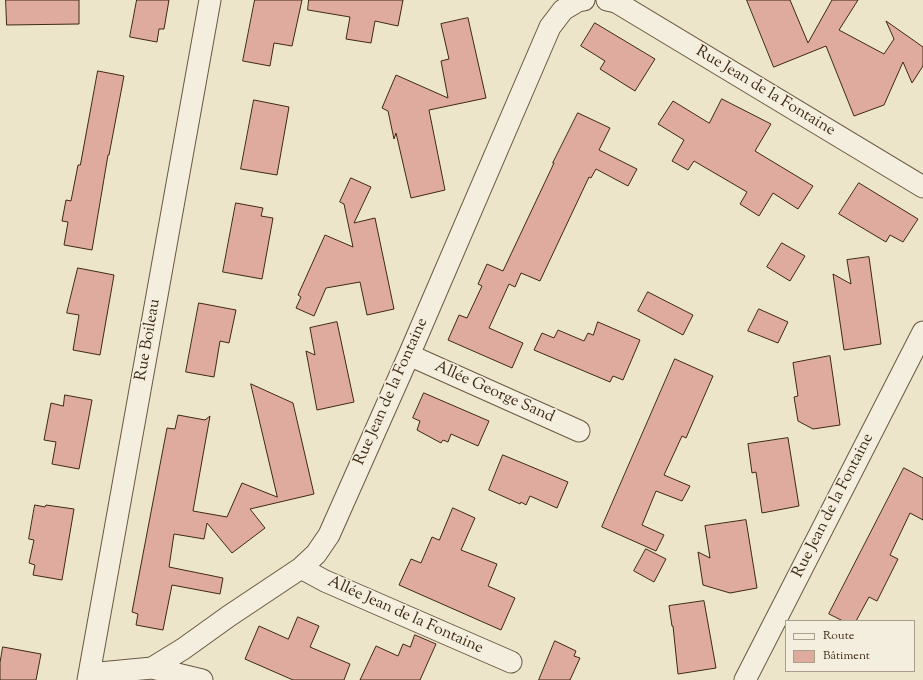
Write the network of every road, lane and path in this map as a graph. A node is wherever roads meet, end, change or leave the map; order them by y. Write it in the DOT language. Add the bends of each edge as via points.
graph roads {
  1 [pos="210,0"];
  2 [pos="584,0"];
  3 [pos="607,0"];
  4 [pos="923,187"];
  5 [pos="923,332"];
  6 [pos="409,355"];
  7 [pos="579,431"];
  8 [pos="301,568"];
  9 [pos="511,662"];
  10 [pos="152,668"];
  11 [pos="89,677"];
  12 [pos="202,680"];
  13 [pos="745,680"];
  1 -- 11 [label="street, Rue Boileau"];
  2 -- 6 [label="street, Rue Jean de la Fontaine" via="563,10 550,27"];
  3 -- 4 [label="street, Rue Jean de la Fontaine" via="616,2"];
  5 -- 13 [label="street, Rue Jean de la Fontaine"];
  6 -- 7 [label="street, Allée George Sand"];
  6 -- 8 [label="street, Rue Jean de la Fontaine" via="330,535 316,554"];
  8 -- 9 [label="street, Allée Jean de la Fontaine" via="325,582"];
  8 -- 10 [label="street, Rue Jean de la Fontaine"];
  10 -- 11 [label="street, Rue Jean de la Fontaine"];
  10 -- 12 [label="street"];
}
